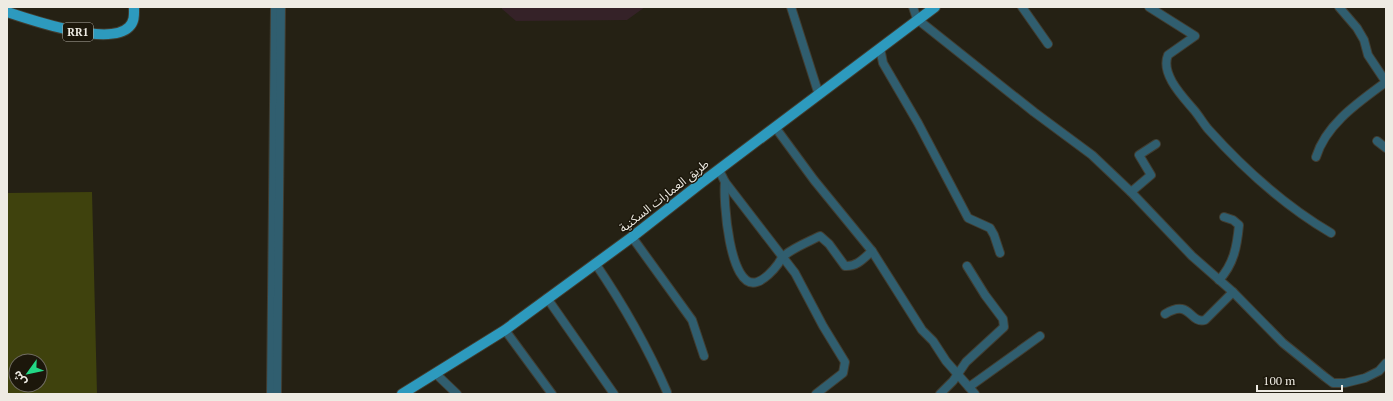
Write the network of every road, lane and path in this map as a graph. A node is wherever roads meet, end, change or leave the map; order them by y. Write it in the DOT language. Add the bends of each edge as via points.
graph roads {
  1 [pos="134,7"];
  2 [pos="275,7"];
  3 [pos="282,7"];
  4 [pos="791,7"];
  5 [pos="913,7"];
  6 [pos="935,7"];
  7 [pos="1022,7"];
  8 [pos="1149,7"];
  9 [pos="1339,7"];
  10 [pos="7,12"];
  11 [pos="917,19"];
  12 [pos="1048,44"];
  13 [pos="880,48"];
  14 [pos="819,95"];
  15 [pos="775,127"];
  16 [pos="1377,141"];
  17 [pos="1156,144"];
  18 [pos="1386,148"];
  19 [pos="1316,157"];
  20 [pos="719,170"];
  21 [pos="725,182"];
  22 [pos="1131,192"];
  23 [pos="1224,217"];
  24 [pos="1331,233"];
  25 [pos="632,237"];
  26 [pos="872,251"];
  27 [pos="1000,253"];
  28 [pos="783,256"];
  29 [pos="595,263"];
  30 [pos="967,266"];
  31 [pos="1219,280"];
  32 [pos="1234,292"];
  33 [pos="547,298"];
  34 [pos="1165,314"];
  35 [pos="505,330"];
  36 [pos="1040,336"];
  37 [pos="704,356"];
  38 [pos="1386,363"];
  39 [pos="957,373"];
  40 [pos="436,374"];
  41 [pos="969,387"];
  42 [pos="666,392"];
  43 [pos="271,394"];
  44 [pos="277,394"];
  45 [pos="402,394"];
  46 [pos="458,394"];
  47 [pos="552,394"];
  48 [pos="614,394"];
  49 [pos="816,394"];
  50 [pos="940,394"];
  51 [pos="975,394"];
  1 -- 10 [label="main road, RR1" via="134,18 130,26 123,31 109,33 55,28"];
  2 -- 43 [label="street"];
  3 -- 44 [label="street"];
  4 -- 14 [label="street"];
  5 -- 11 [label="street"];
  6 -- 11 [label="main road, طريق العمارات السكنية"];
  7 -- 12 [label="street"];
  8 -- 24 [label="street" via="1195,36 1168,55 1166,60 1178,94 1208,129 1258,179 1309,220"];
  9 -- 19 [label="street" via="1357,28 1368,55 1386,82 1341,119 1326,136"];
  11 -- 13 [label="main road, طريق العمارات السكنية"];
  11 -- 22 [label="street" via="1092,155"];
  13 -- 14 [label="main road, طريق العمارات السكنية"];
  13 -- 27 [label="street" via="883,63 968,218 990,228"];
  14 -- 15 [label="main road, طريق العمارات السكنية"];
  15 -- 20 [label="main road, طريق العمارات السكنية"];
  15 -- 26 [label="street"];
  16 -- 18 [label="street"];
  17 -- 22 [label="street" via="1139,155 1151,175"];
  20 -- 21 [label="street"];
  20 -- 25 [label="main road, طريق العمارات السكنية"];
  21 -- 28 [label="street"];
  21 -- 28 [label="street" via="732,250 735,265 741,275 748,281 756,282 775,268"];
  22 -- 31 [label="street" via="1192,256"];
  23 -- 31 [label="street" via="1239,225 1235,255 1227,272"];
  25 -- 29 [label="main road, طريق العمارات السكنية"];
  25 -- 37 [label="street" via="692,320"];
  26 -- 28 [label="street" via="852,267 845,266 820,236"];
  26 -- 39 [label="street" via="922,330"];
  28 -- 49 [label="street" via="845,362 843,373"];
  29 -- 33 [label="main road, طريق العمارات السكنية"];
  29 -- 42 [label="street" via="626,309 658,370"];
  30 -- 39 [label="street" via="1004,323 1002,330"];
  31 -- 32 [label="street"];
  32 -- 34 [label="street" via="1206,320 1200,320 1182,308"];
  32 -- 38 [label="street" via="1284,343 1333,383 1366,378"];
  33 -- 35 [label="main road, طريق العمارات السكنية"];
  33 -- 48 [label="street"];
  35 -- 40 [label="main road, طريق العمارات السكنية"];
  35 -- 47 [label="street"];
  36 -- 41 [label="street"];
  39 -- 41 [label="street"];
  39 -- 50 [label="street"];
  40 -- 45 [label="main road, طريق العمارات السكنية"];
  40 -- 46 [label="street"];
  41 -- 51 [label="street"];
}
